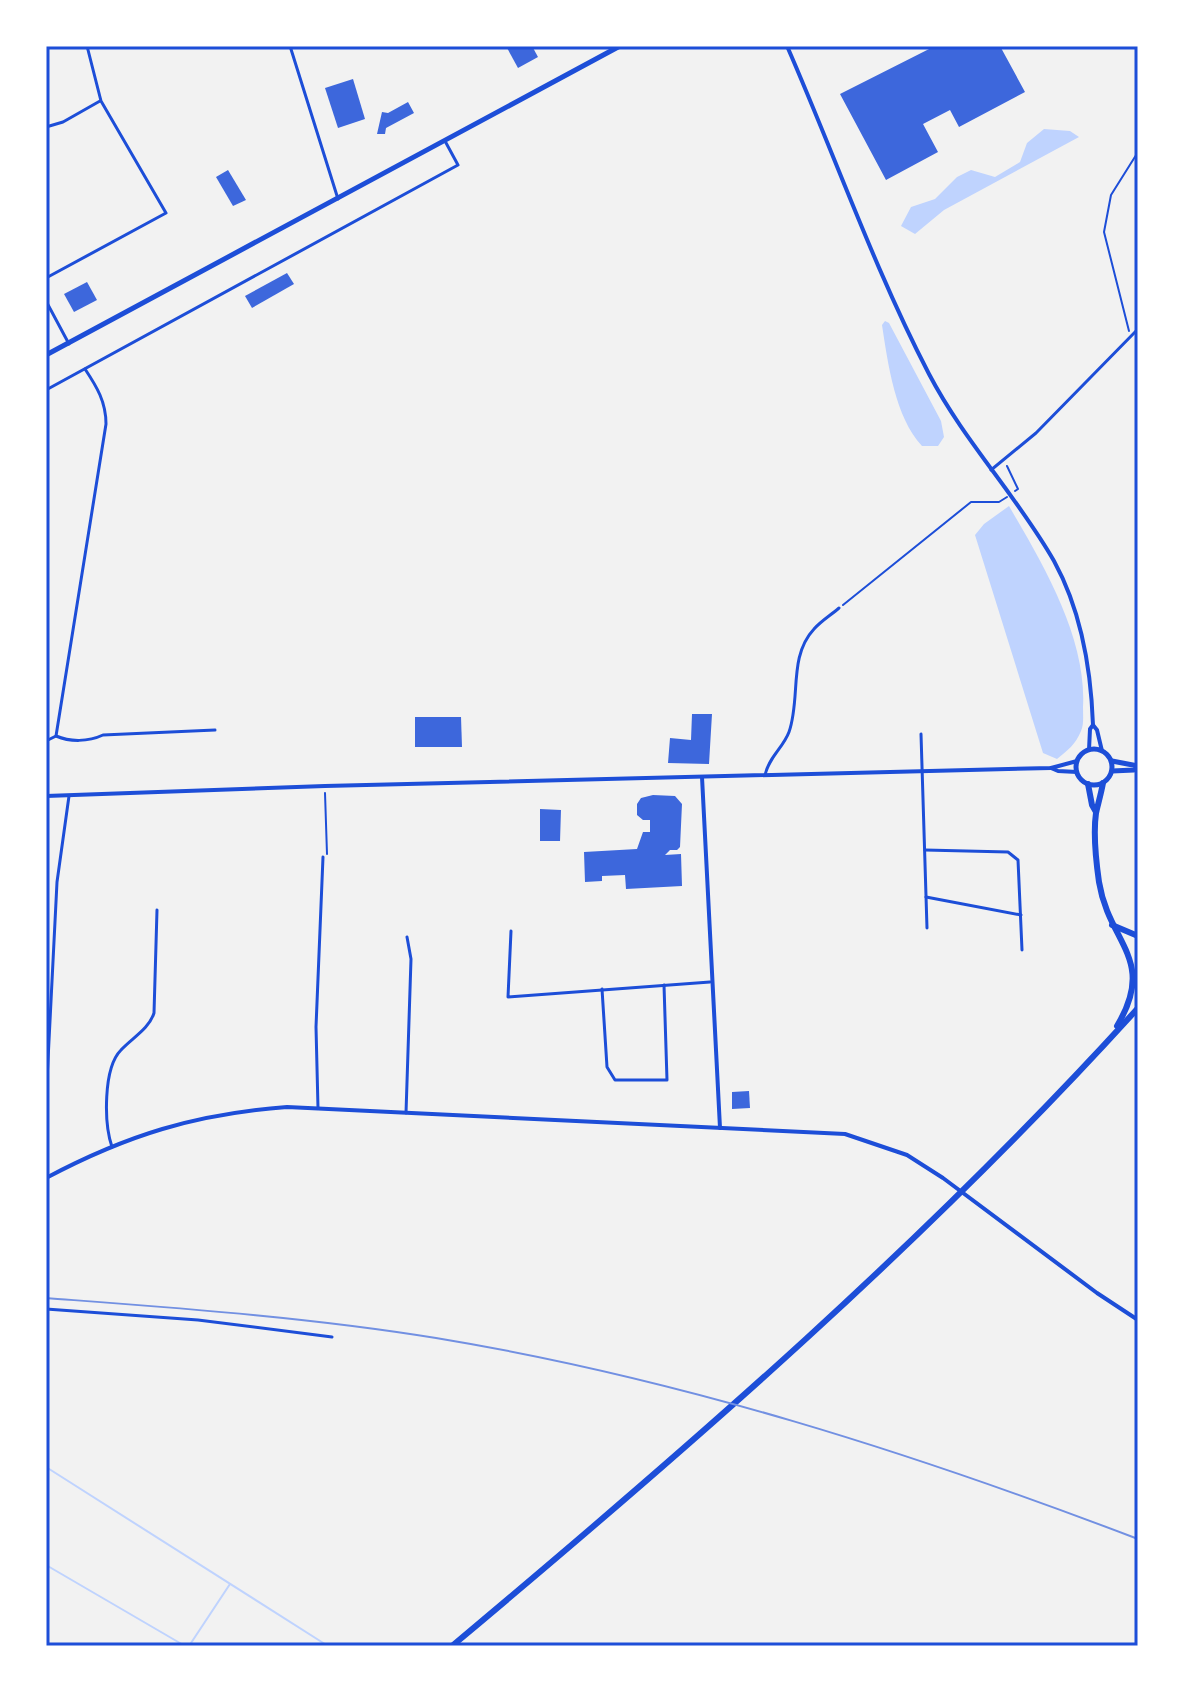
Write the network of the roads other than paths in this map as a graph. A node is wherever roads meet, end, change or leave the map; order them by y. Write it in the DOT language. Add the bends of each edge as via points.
graph roads {
  1 [pos="87,46"];
  2 [pos="290,46"];
  3 [pos="620,46"];
  4 [pos="787,46"];
  5 [pos="101,101"];
  6 [pos="46,127"];
  7 [pos="445,140"];
  8 [pos="338,199"];
  9 [pos="46,278"];
  10 [pos="46,301"];
  11 [pos="1138,329"];
  12 [pos="70,345"];
  13 [pos="46,355"];
  14 [pos="85,368"];
  15 [pos="46,390"];
  16 [pos="991,470"];
  17 [pos="839,608"];
  18 [pos="1093,725"];
  19 [pos="215,730"];
  20 [pos="921,734"];
  21 [pos="56,736"];
  22 [pos="46,741"];
  23 [pos="1089,750"];
  24 [pos="1102,751"];
  25 [pos="1077,761"];
  26 [pos="1111,761"];
  27 [pos="1138,766"];
  28 [pos="1051,768"];
  29 [pos="923,771"];
  30 [pos="1112,771"];
  31 [pos="1077,772"];
  32 [pos="765,775"];
  33 [pos="702,777"];
  34 [pos="1103,783"];
  35 [pos="1088,784"];
  36 [pos="46,796"];
  37 [pos="69,796"];
  38 [pos="1096,812"];
  39 [pos="925,850"];
  40 [pos="323,857"];
  41 [pos="926,897"];
  42 [pos="157,910"];
  43 [pos="1022,916"];
  44 [pos="1112,925"];
  45 [pos="927,928"];
  46 [pos="511,931"];
  47 [pos="1138,936"];
  48 [pos="407,937"];
  49 [pos="46,945"];
  50 [pos="55,945"];
  51 [pos="1022,950"];
  52 [pos="710,982"];
  53 [pos="664,985"];
  54 [pos="602,989"];
  55 [pos="1138,1008"];
  56 [pos="1109,1039"];
  57 [pos="46,1098"];
  58 [pos="318,1108"];
  59 [pos="406,1114"];
  60 [pos="720,1128"];
  61 [pos="112,1147"];
  62 [pos="46,1178"];
  63 [pos="46,1309"];
  64 [pos="1138,1320"];
  65 [pos="332,1337"];
  66 [pos="452,1646"];
  1 -- 5 [label="street"];
  2 -- 8 [label="street"];
  3 -- 7 [label="main road"];
  4 -- 16 [label="street" via="900,317 932,379"];
  5 -- 6 [label="street"];
  5 -- 9 [label="street" via="166,213"];
  7 -- 8 [label="main road"];
  7 -- 14 [label="street" via="458,165"];
  8 -- 12 [label="main road"];
  10 -- 12 [label="street"];
  11 -- 16 [label="street" via="1036,433"];
  12 -- 13 [label="main road"];
  14 -- 15 [label="street"];
  14 -- 21 [label="street" via="99,390 106,424"];
  16 -- 18 [label="street" via="1055,564 1072,604 1089,665"];
  17 -- 32 [label="street" via="805,641 788,734 768,761"];
  18 -- 23 [label="street"];
  18 -- 24 [label="street"];
  19 -- 21 [label="street" via="93,739"];
  20 -- 29 [label="street"];
  21 -- 22 [label="street"];
  23 -- 24 [label="main road"];
  23 -- 25 [label="main road"];
  24 -- 26 [label="main road"];
  25 -- 28 [label="street"];
  25 -- 31 [label="main road"];
  26 -- 27 [label="main road"];
  26 -- 30 [label="main road"];
  27 -- 30 [label="main road"];
  28 -- 29 [label="street"];
  28 -- 31 [label="street"];
  29 -- 32 [label="street"];
  29 -- 39 [label="street"];
  30 -- 34 [label="main road"];
  31 -- 35 [label="main road"];
  32 -- 33 [label="street"];
  33 -- 37 [label="street"];
  33 -- 52 [label="street"];
  34 -- 35 [label="main road"];
  34 -- 38 [label="highway"];
  35 -- 38 [label="highway"];
  36 -- 37 [label="street"];
  37 -- 50 [label="street"];
  38 -- 44 [label="highway" via="1098,881"];
  39 -- 41 [label="street"];
  39 -- 43 [label="street" via="1008,852 1018,860"];
  40 -- 58 [label="street"];
  41 -- 43 [label="street"];
  41 -- 45 [label="street"];
  42 -- 61 [label="street" via="154,1013 112,1063"];
  43 -- 51 [label="street"];
  44 -- 47 [label="highway"];
  44 -- 56 [label="highway" via="1132,962 1135,981"];
  46 -- 54 [label="street" via="508,997"];
  48 -- 59 [label="street" via="411,959"];
  49 -- 50 [label="street"];
  50 -- 57 [label="street"];
  52 -- 53 [label="street"];
  52 -- 60 [label="street"];
  53 -- 54 [label="street"];
  53 -- 54 [label="street" via="667,1080 615,1080 607,1067"];
  55 -- 56 [label="highway"];
  56 -- 66 [label="highway" via="949,1206 753,1388"];
  58 -- 59 [label="street"];
  58 -- 61 [label="street" via="251,1110 174,1123"];
  59 -- 60 [label="street"];
  60 -- 64 [label="street" via="845,1134 907,1155"];
  61 -- 62 [label="street"];
  63 -- 65 [label="street"];
}
